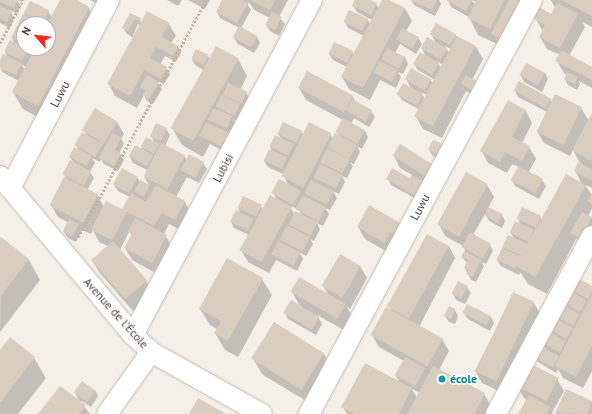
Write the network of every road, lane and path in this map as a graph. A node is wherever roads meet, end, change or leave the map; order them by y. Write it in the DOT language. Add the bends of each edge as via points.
graph roads {
  1 [pos="23,0"];
  2 [pos="109,0"];
  3 [pos="206,0"];
  4 [pos="312,0"];
  5 [pos="532,0"];
  6 [pos="0,43"];
  7 [pos="5,182"];
  8 [pos="592,236"];
  9 [pos="67,257"];
  10 [pos="133,335"];
  11 [pos="151,352"];
  12 [pos="107,414"];
  13 [pos="262,414"];
  14 [pos="309,414"];
  15 [pos="496,414"];
  1 -- 6 [label="path"];
  2 -- 7 [label="street, Luwu"];
  3 -- 9 [label="path"];
  4 -- 10 [label="street, Lubisi"];
  5 -- 14 [label="street, Luwu"];
  7 -- 9 [label="street, Avenue de l'École"];
  8 -- 15 [label="street"];
  9 -- 10 [label="street, Avenue de l'École"];
  10 -- 11 [label="street, Avenue de l'École"];
  11 -- 12 [label="street"];
  11 -- 13 [label="street, Avenue de l'École"];
}
